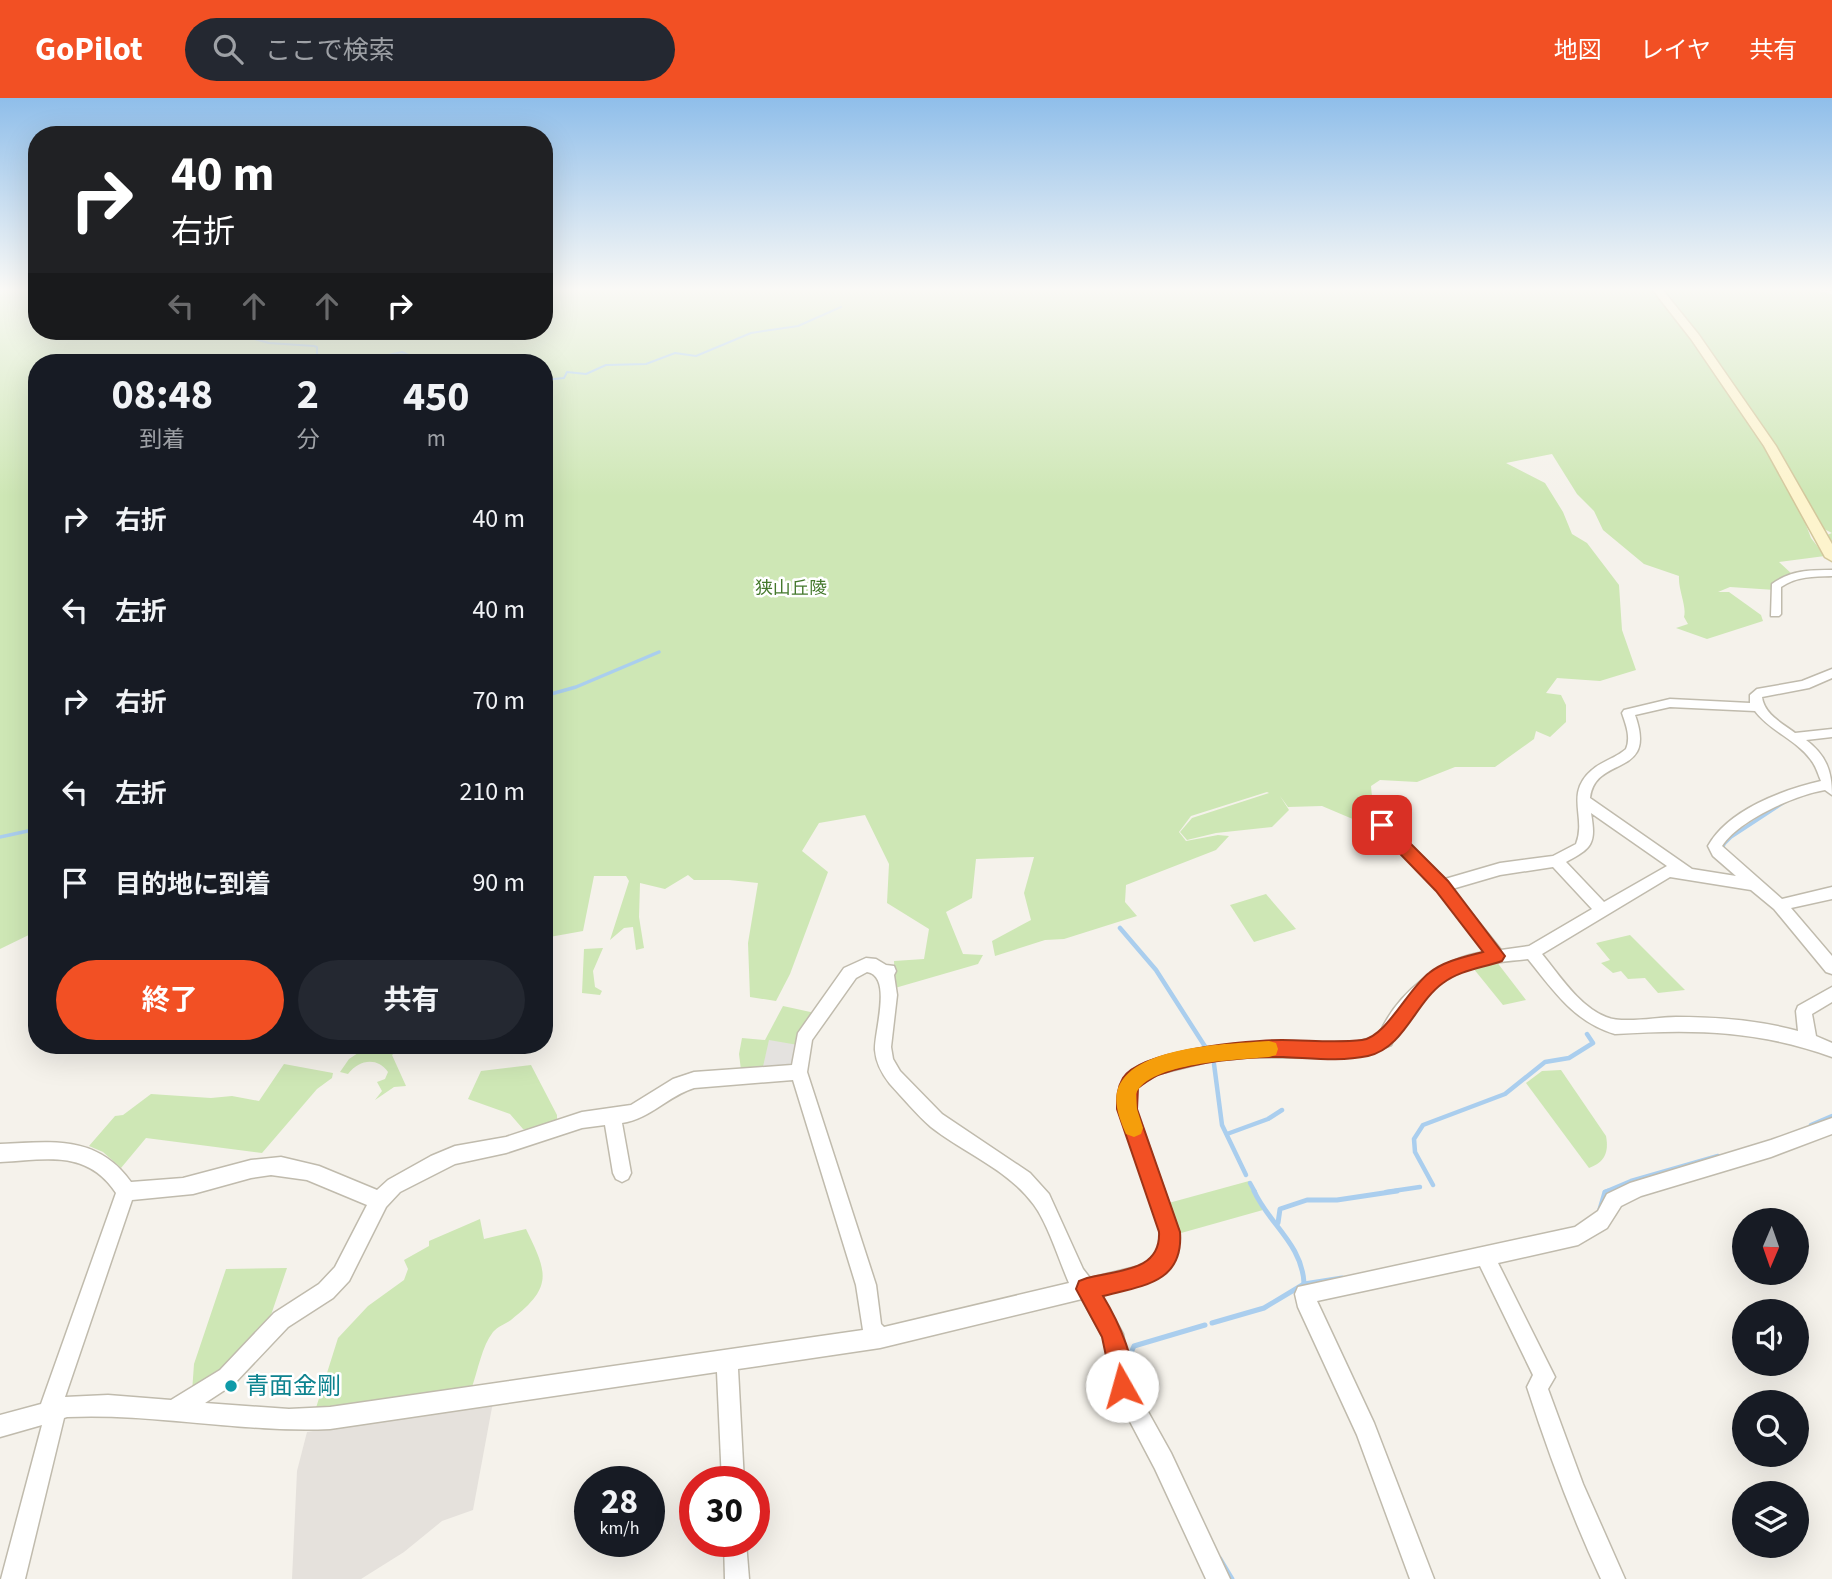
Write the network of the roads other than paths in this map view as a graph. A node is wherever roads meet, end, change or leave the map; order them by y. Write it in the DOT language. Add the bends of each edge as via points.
graph roads {
  1 [pos="1710,358"];
  2 [pos="1832,557"];
  3 [pos="1832,573"];
  4 [pos="1775,614"];
  5 [pos="1832,673"];
  6 [pos="1757,707"];
  7 [pos="1832,733"];
  8 [pos="1794,737"];
  9 [pos="1830,787"];
  10 [pos="1584,801"];
  11 [pos="1382,825"];
  12 [pos="1556,861"];
  13 [pos="1693,876"];
  14 [pos="1751,884"];
  15 [pos="1442,886"];
  16 [pos="1832,893"];
  17 [pos="1779,905"];
  18 [pos="1604,911"];
  19 [pos="1532,952"];
  20 [pos="1496,956"];
  21 [pos="1832,967"];
  22 [pos="1832,994"];
  23 [pos="1809,1040"];
  24 [pos="1832,1050"];
  25 [pos="799,1072"];
  26 [pos="612,1117"];
  27 [pos="1832,1126"];
  28 [pos="0,1153"];
  29 [pos="622,1173"];
  30 [pos="126,1191"];
  31 [pos="379,1201"];
  32 [pos="1485,1257"];
  33 [pos="1087,1289"];
  34 [pos="880,1338"];
  35 [pos="727,1360"];
  36 [pos="174,1410"];
  37 [pos="53,1411"];
  38 [pos="0,1426"];
  39 [pos="732,1466"];
  40 [pos="736,1557"];
  41 [pos="13,1579"];
  42 [pos="737,1579"];
  43 [pos="1218,1579"];
  44 [pos="1422,1579"];
  45 [pos="1613,1579"];
  1 -- 2 [label="street" via="1770,446"];
  3 -- 4 [label="street" via="1787,578 1776,586"];
  5 -- 6 [label="street" via="1805,685 1761,692 1756,695"];
  6 -- 8 [label="street"];
  6 -- 10 [label="street" via="1670,703 1628,713 1637,740 1635,749 1597,773 1584,789"];
  7 -- 8 [label="street"];
  8 -- 9 [label="street" via="1822,763"];
  9 -- 14 [label="street" via="1816,785 1787,795 1745,818 1716,841 1718,852"];
  10 -- 12 [label="street" via="1585,843 1576,853"];
  10 -- 13 [label="street"];
  11 -- 15 [label="street"];
  12 -- 15 [label="street" via="1500,869"];
  12 -- 18 [label="street"];
  13 -- 14 [label="street"];
  13 -- 18 [label="street" via="1668,870"];
  14 -- 17 [label="street"];
  15 -- 20 [label="street"];
  16 -- 17 [label="street"];
  17 -- 21 [label="street"];
  18 -- 19 [label="street"];
  19 -- 20 [label="street"];
  19 -- 23 [label="street" via="1585,1016 1601,1025 1707,1024"];
  20 -- 33 [label="street" via="1454,967 1436,978 1414,998 1385,1040 1369,1047 1211,1054 1139,1075 1126,1094 1127,1109 1171,1246 1162,1265 1148,1274"];
  22 -- 23 [label="street" via="1804,1012"];
  23 -- 24 [label="street"];
  25 -- 26 [label="street" via="694,1080 679,1084 634,1113"];
  25 -- 33 [label="street" via="804,1038 850,973 866,965 887,973 883,1047 894,1076 936,1120 1034,1188 1076,1276"];
  25 -- 34 [label="street" via="866,1285 872,1329"];
  26 -- 29 [label="street"];
  26 -- 31 [label="street" via="582,1120 437,1161 394,1186"];
  27 -- 32 [label="street" via="1788,1145 1624,1194 1614,1200 1598,1225 1578,1236"];
  28 -- 30 [label="street" via="81,1152 104,1161"];
  30 -- 31 [label="street" via="200,1184 281,1166 334,1181"];
  30 -- 37 [label="street"];
  31 -- 36 [label="street" via="342,1274 326,1291 281,1320 227,1377"];
  32 -- 44 [label="street" via="1305,1294 1366,1431"];
  32 -- 45 [label="street" via="1545,1377 1537,1387 1549,1426 1569,1483"];
  33 -- 34 [label="street"];
  33 -- 43 [label="street" via="1113,1334 1122,1386"];
  34 -- 35 [label="street"];
  35 -- 36 [label="street" via="330,1418 289,1420"];
  35 -- 39 [label="street"];
  36 -- 37 [label="street" via="108,1405"];
  37 -- 38 [label="street"];
  37 -- 41 [label="street"];
  40 -- 42 [label="street"];
}
